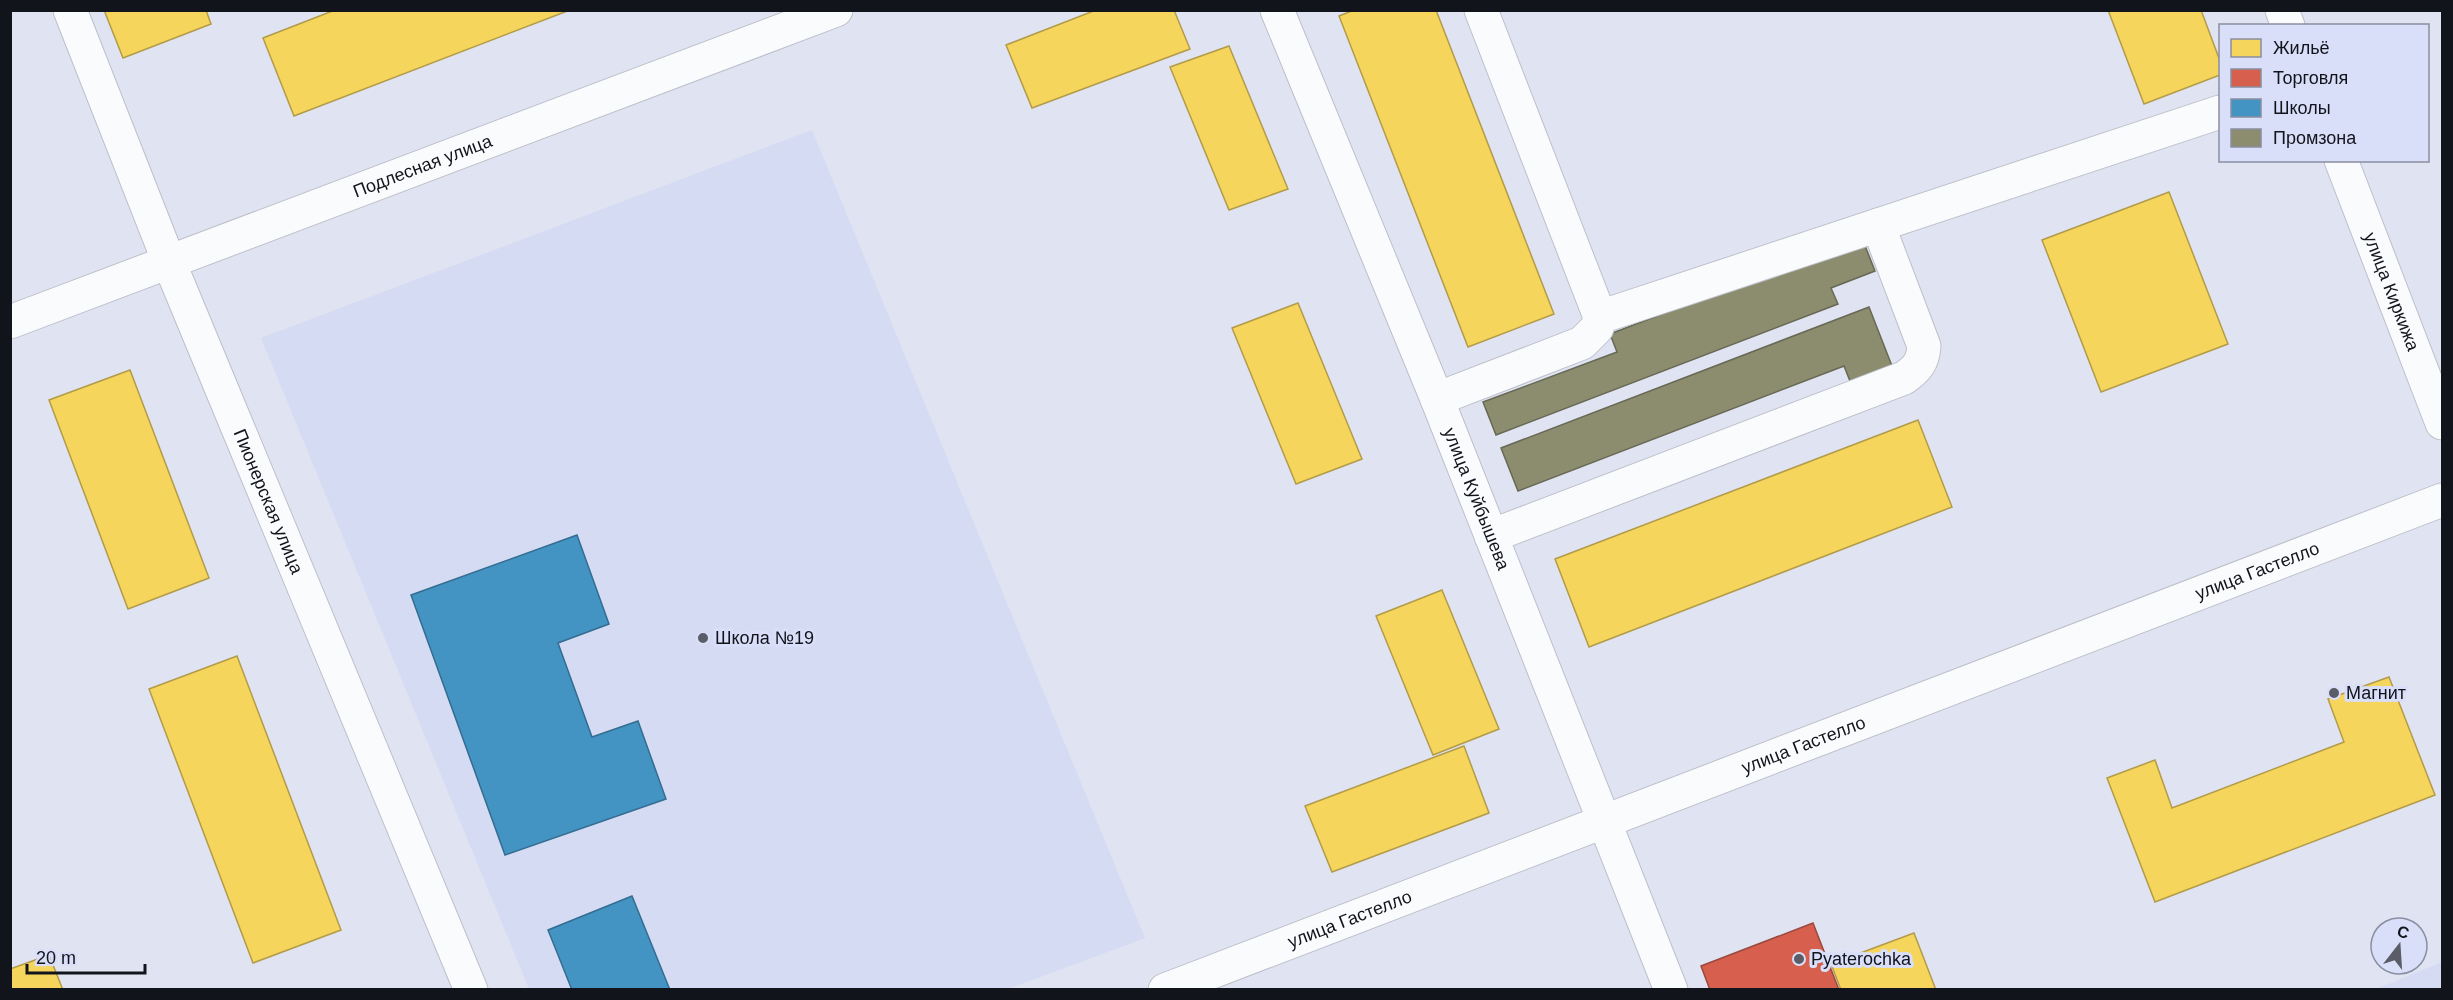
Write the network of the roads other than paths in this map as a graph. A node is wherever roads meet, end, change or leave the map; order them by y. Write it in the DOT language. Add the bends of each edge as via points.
graph roads {
  1 [pos="70,10"];
  2 [pos="836,10"];
  3 [pos="1277,10"];
  4 [pos="1481,10"];
  5 [pos="2219,112"];
  6 [pos="2341,162"];
  7 [pos="1878,225"];
  8 [pos="169,262"];
  9 [pos="1600,316"];
  10 [pos="10,322"];
  11 [pos="1437,399"];
  12 [pos="2442,423"];
  13 [pos="2442,500"];
  14 [pos="1491,536"];
  15 [pos="1602,821"];
  16 [pos="471,990"];
  17 [pos="1166,990"];
  18 [pos="1671,990"];
  1 -- 8 [label="street, Пионерская улица"];
  2 -- 8 [label="street, Подлесная улица"];
  3 -- 11 [label="street, улица Куйбышева"];
  4 -- 9 [label="street"];
  5 -- 7 [label="street"];
  6 -- 12 [label="street, улица Киркижа"];
  7 -- 9 [label="street"];
  7 -- 14 [label="street" via="1924,346 1916,370 1904,378"];
  8 -- 10 [label="street, Подлесная улица"];
  8 -- 16 [label="street, Пионерская улица"];
  9 -- 11 [label="street" via="1597,328 1582,343"];
  11 -- 14 [label="street, улица Куйбышева"];
  13 -- 15 [label="street, улица Гастелло"];
  14 -- 15 [label="street, улица Куйбышева"];
  15 -- 17 [label="street, улица Гастелло"];
  15 -- 18 [label="street, улица Куйбышева"];
}
